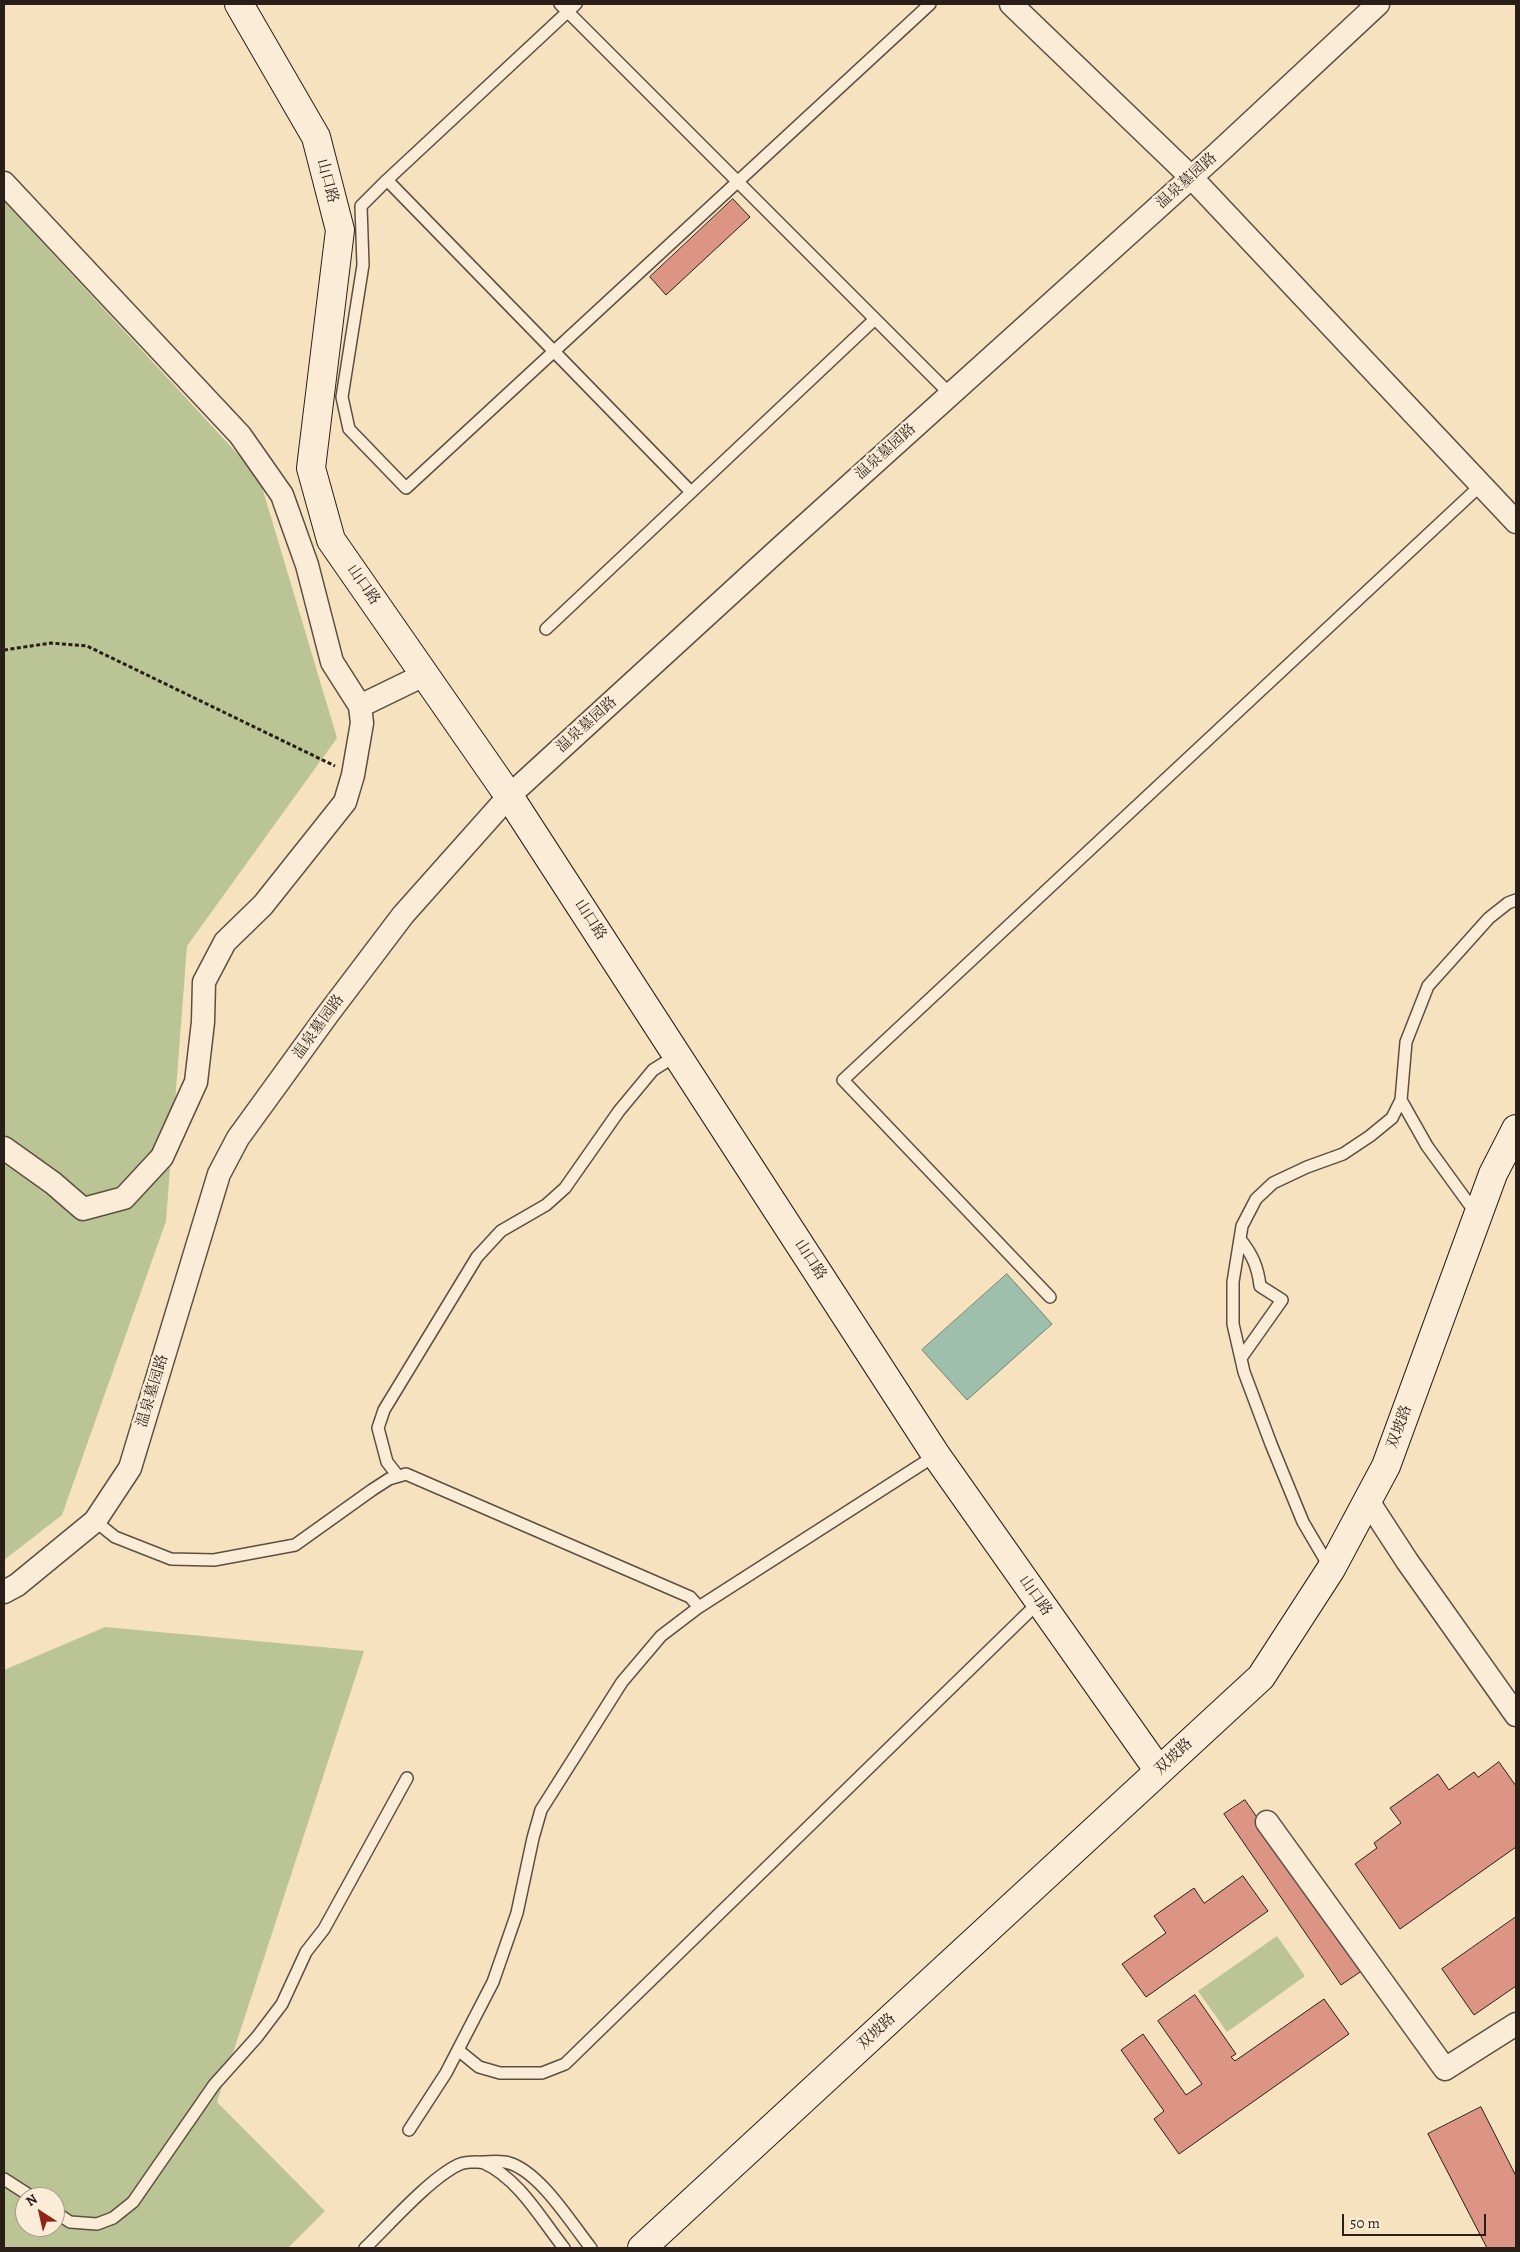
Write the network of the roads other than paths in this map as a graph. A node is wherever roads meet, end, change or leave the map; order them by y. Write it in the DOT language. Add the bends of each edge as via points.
graph roads {
  1 [pos="239,4"];
  2 [pos="930,4"];
  3 [pos="1011,4"];
  4 [pos="1378,4"];
  5 [pos="568,6"];
  6 [pos="1191,177"];
  7 [pos="387,180"];
  8 [pos="737,181"];
  9 [pos="4,183"];
  10 [pos="874,320"];
  11 [pos="554,352"];
  12 [pos="950,394"];
  13 [pos="1481,485"];
  14 [pos="691,492"];
  15 [pos="1516,522"];
  16 [pos="546,629"];
  17 [pos="426,674"];
  18 [pos="360,706"];
  19 [pos="509,796"];
  20 [pos="1516,900"];
  21 [pos="677,1055"];
  22 [pos="1401,1100"];
  23 [pos="1516,1129"];
  24 [pos="4,1148"];
  25 [pos="1478,1216"];
  26 [pos="1240,1239"];
  27 [pos="1050,1297"];
  28 [pos="1241,1358"];
  29 [pos="936,1455"];
  30 [pos="398,1476"];
  31 [pos="1368,1501"];
  32 [pos="95,1521"];
  33 [pos="1331,1570"];
  34 [pos="4,1592"];
  35 [pos="1040,1602"];
  36 [pos="699,1607"];
  37 [pos="1516,1716"];
  38 [pos="1159,1771"];
  39 [pos="407,1778"];
  40 [pos="1267,1822"];
  41 [pos="1516,2024"];
  42 [pos="458,2050"];
  43 [pos="409,2130"];
  44 [pos="482,2162"];
  45 [pos="4,2179"];
  46 [pos="16,2187"];
  47 [pos="65,2219"];
  48 [pos="365,2248"];
  49 [pos="564,2248"];
  50 [pos="591,2248"];
  51 [pos="642,2248"];
  1 -- 17 [label="street, 山口路" via="316,138 340,230 311,468 331,540"];
  2 -- 8 [label="lane"];
  3 -- 6 [label="street"];
  4 -- 6 [label="street, 温泉墓园路"];
  5 -- 7 [label="lane"];
  5 -- 8 [label="lane"];
  6 -- 12 [label="street, 温泉墓园路"];
  6 -- 13 [label="street"];
  7 -- 11 [label="lane"];
  7 -- 11 [label="lane" via="361,206 363,265 342,396 349,429 406,488"];
  8 -- 10 [label="lane"];
  8 -- 11 [label="lane"];
  9 -- 18 [label="street" via="240,435 282,495 307,565 332,662"];
  10 -- 12 [label="lane"];
  10 -- 14 [label="lane"];
  11 -- 14 [label="lane"];
  12 -- 19 [label="street, 温泉墓园路"];
  13 -- 15 [label="street"];
  13 -- 27 [label="lane" via="843,1080"];
  14 -- 16 [label="lane"];
  17 -- 18 [label="street"];
  17 -- 19 [label="street, 山口路"];
  18 -- 24 [label="street" via="362,723 354,774 345,802 263,906 225,942 204,982 196,1082 162,1156 124,1198 83,1209"];
  19 -- 21 [label="street, 山口路"];
  19 -- 32 [label="street, 温泉墓园路" via="404,915 238,1138 219,1174 130,1468"];
  20 -- 22 [label="lane" via="1489,918 1428,986 1406,1042"];
  21 -- 29 [label="street, 山口路"];
  21 -- 30 [label="lane" via="653,1070 630,1097 565,1188 546,1205 501,1231 477,1257 384,1410 378,1428 387,1462"];
  22 -- 25 [label="lane" via="1427,1146"];
  22 -- 26 [label="lane" via="1392,1118 1349,1150 1273,1183 1256,1199 1242,1226"];
  23 -- 25 [label="street, 双坡路"];
  25 -- 31 [label="street, 双坡路" via="1386,1466"];
  26 -- 28 [label="lane" via="1233,1282 1233,1324"];
  26 -- 28 [label="lane" via="1258,1269 1260,1286 1282,1300"];
  28 -- 33 [label="lane" via="1270,1444 1303,1522"];
  29 -- 35 [label="street, 山口路"];
  29 -- 36 [label="lane"];
  30 -- 32 [label="lane" via="372,1490 295,1545 214,1560 171,1559 115,1537"];
  30 -- 36 [label="lane" via="406,1474 690,1597"];
  31 -- 33 [label="street, 双坡路"];
  31 -- 37 [label="street"];
  32 -- 34 [label="street, 温泉墓园路"];
  33 -- 38 [label="street, 双坡路" via="1261,1677"];
  35 -- 38 [label="street, 山口路"];
  35 -- 42 [label="lane" via="565,2064 542,2073 500,2073 479,2067"];
  36 -- 42 [label="lane" via="661,1636 622,1682 542,1810 514,1922 493,1982"];
  38 -- 51 [label="street, 双坡路"];
  39 -- 47 [label="lane" via="324,1929 306,1952 282,2004 257,2038 214,2085 133,2202 113,2218 97,2224"];
  40 -- 41 [label="street" via="1445,2069"];
  42 -- 43 [label="lane"];
  44 -- 48 [label="lane" via="459,2164 435,2180"];
  44 -- 49 [label="lane" via="505,2176"];
  44 -- 50 [label="lane" via="508,2162 528,2171"];
  45 -- 46 [label="lane"];
}
